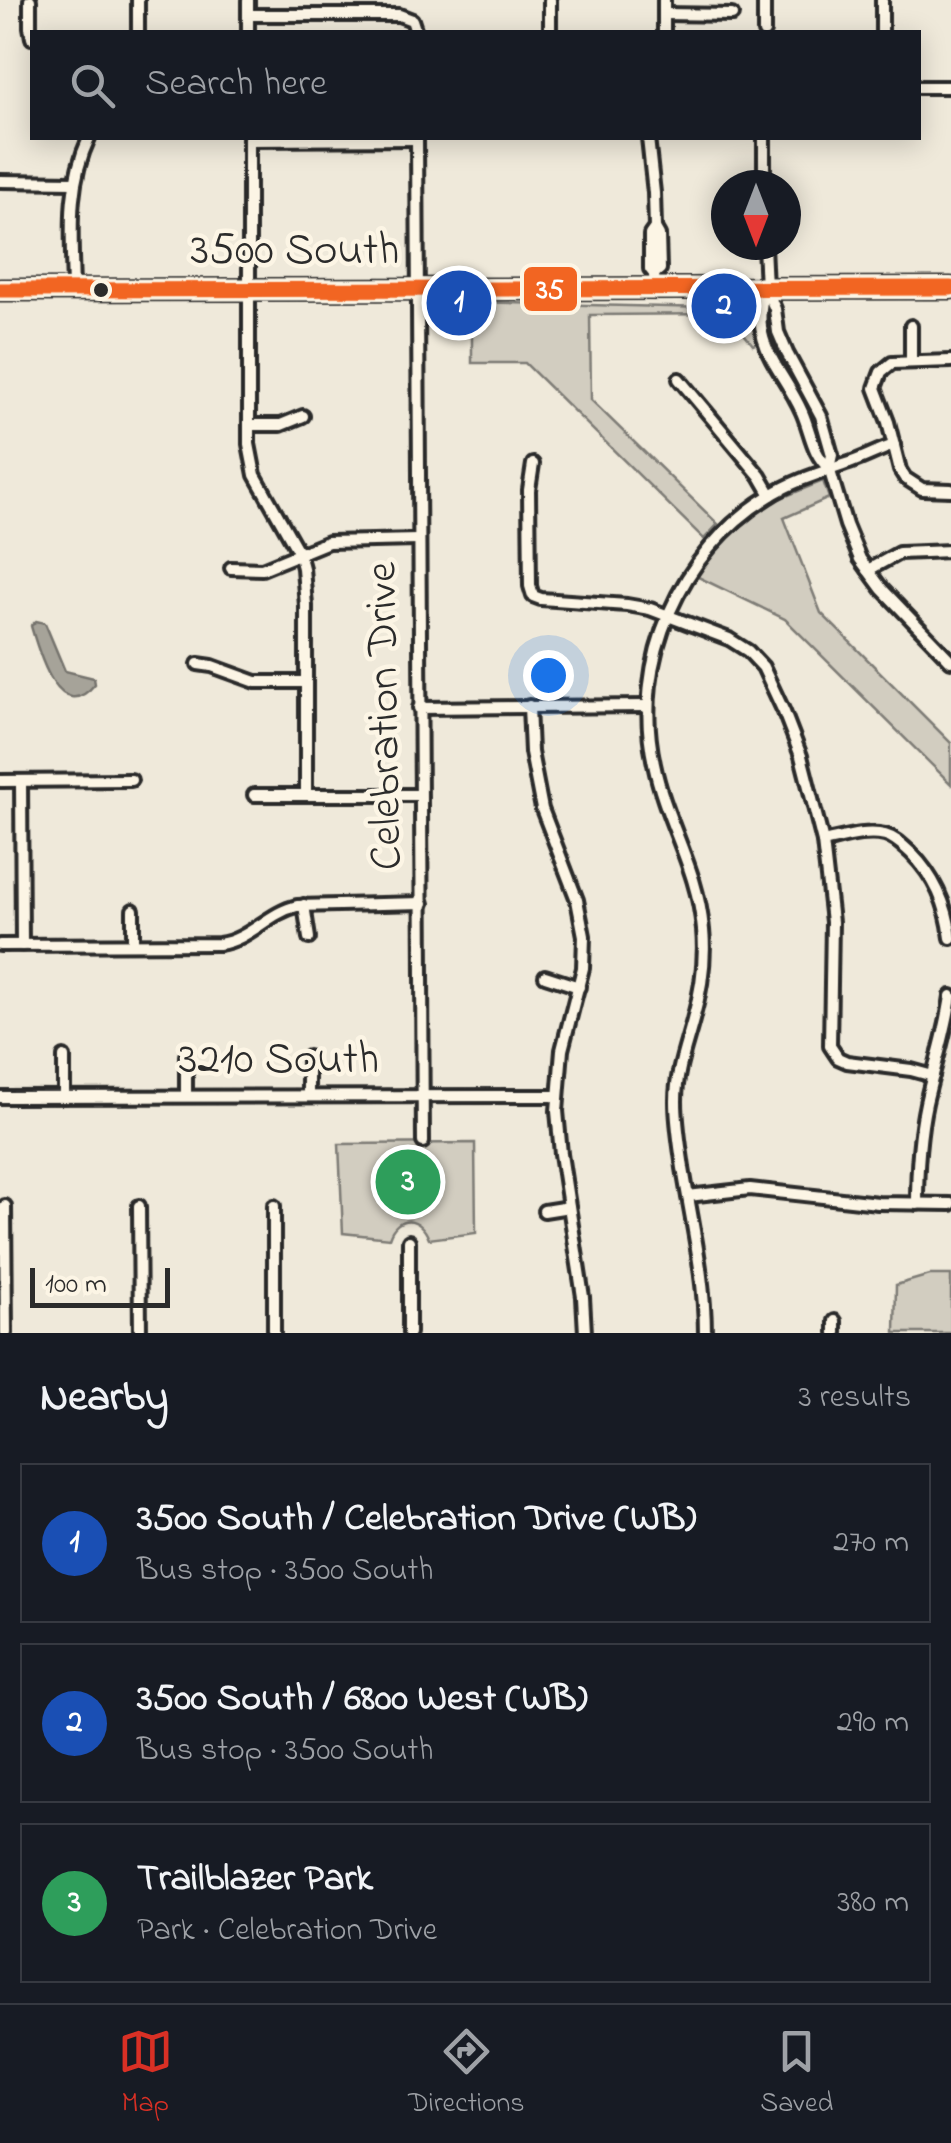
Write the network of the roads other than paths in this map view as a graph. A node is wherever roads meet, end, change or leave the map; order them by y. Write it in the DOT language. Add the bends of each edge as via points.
graph roads {
  1 [pos="30,0"];
  2 [pos="138,0"];
  3 [pos="248,0"];
  4 [pos="550,0"];
  5 [pos="664,0"];
  6 [pos="764,0"];
  7 [pos="882,0"];
  8 [pos="664,14"];
  9 [pos="248,15"];
  10 [pos="732,15"];
  11 [pos="32,30"];
  12 [pos="138,30"];
  13 [pos="248,30"];
  14 [pos="415,30"];
  15 [pos="550,30"];
  16 [pos="664,30"];
  17 [pos="764,30"];
  18 [pos="882,30"];
  19 [pos="921,87"];
  20 [pos="951,87"];
  21 [pos="87,140"];
  22 [pos="248,140"];
  23 [pos="416,140"];
  24 [pos="648,140"];
  25 [pos="764,140"];
  26 [pos="764,170"];
  27 [pos="0,182"];
  28 [pos="74,182"];
  29 [pos="765,260"];
  30 [pos="655,281"];
  31 [pos="766,288"];
  32 [pos="951,288"];
  33 [pos="417,289"];
  34 [pos="0,290"];
  35 [pos="73,290"];
  36 [pos="249,290"];
  37 [pos="910,326"];
  38 [pos="911,361"];
  39 [pos="951,361"];
  40 [pos="679,379"];
  41 [pos="303,416"];
  42 [pos="249,425"];
  43 [pos="894,445"];
  44 [pos="533,464"];
  45 [pos="828,468"];
  46 [pos="951,490"];
  47 [pos="772,494"];
  48 [pos="418,540"];
  49 [pos="951,551"];
  50 [pos="299,553"];
  51 [pos="231,568"];
  52 [pos="868,570"];
  53 [pos="667,615"];
  54 [pos="951,660"];
  55 [pos="198,664"];
  56 [pos="306,682"];
  57 [pos="529,706"];
  58 [pos="648,706"];
  59 [pos="419,708"];
  60 [pos="131,780"];
  61 [pos="0,781"];
  62 [pos="21,781"];
  63 [pos="254,795"];
  64 [pos="306,795"];
  65 [pos="420,795"];
  66 [pos="822,842"];
  67 [pos="423,903"];
  68 [pos="304,905"];
  69 [pos="133,910"];
  70 [pos="309,938"];
  71 [pos="951,938"];
  72 [pos="134,944"];
  73 [pos="0,945"];
  74 [pos="22,945"];
  75 [pos="545,976"];
  76 [pos="579,987"];
  77 [pos="951,996"];
  78 [pos="186,1056"];
  79 [pos="64,1057"];
  80 [pos="308,1057"];
  81 [pos="933,1076"];
  82 [pos="64,1096"];
  83 [pos="186,1096"];
  84 [pos="308,1096"];
  85 [pos="423,1096"];
  86 [pos="557,1096"];
  87 [pos="0,1097"];
  88 [pos="423,1142"];
  89 [pos="688,1196"];
  90 [pos="917,1204"];
  91 [pos="951,1204"];
  92 [pos="5,1206"];
  93 [pos="139,1206"];
  94 [pos="274,1206"];
  95 [pos="569,1207"];
  96 [pos="544,1211"];
  97 [pos="409,1241"];
  98 [pos="6,1333"];
  99 [pos="140,1333"];
  100 [pos="274,1333"];
  101 [pos="408,1333"];
  102 [pos="585,1333"];
  103 [pos="705,1333"];
  1 -- 11 [label="street"];
  2 -- 12 [label="street"];
  3 -- 9 [label="street"];
  4 -- 15 [label="street"];
  5 -- 8 [label="street"];
  6 -- 17 [label="street"];
  7 -- 18 [label="street"];
  8 -- 10 [label="street"];
  8 -- 16 [label="street"];
  9 -- 13 [label="street"];
  9 -- 14 [label="street" via="400,14"];
  19 -- 20 [label="street"];
  21 -- 28 [label="street"];
  22 -- 36 [label="street"];
  23 -- 33 [label="street, Celebration Drive"];
  24 -- 30 [label="street"];
  25 -- 26 [label="street"];
  27 -- 28 [label="street"];
  28 -- 35 [label="street"];
  29 -- 31 [label="street"];
  30 -- 31 [label="main road, 3500 South"];
  30 -- 33 [label="main road, 3500 South"];
  31 -- 32 [label="main road, 3500 South"];
  31 -- 45 [label="street" via="759,310 762,335"];
  33 -- 36 [label="main road, 3500 South"];
  33 -- 48 [label="street, Celebration Drive"];
  34 -- 35 [label="main road, 3500 South"];
  35 -- 36 [label="main road, 3500 South"];
  36 -- 42 [label="street"];
  37 -- 38 [label="street"];
  38 -- 39 [label="street"];
  38 -- 43 [label="street" via="892,363 877,379"];
  40 -- 47 [label="street"];
  41 -- 42 [label="street" via="281,425"];
  42 -- 50 [label="street" via="255,475"];
  43 -- 45 [label="street"];
  43 -- 46 [label="street" via="908,482"];
  44 -- 53 [label="street" via="533,596"];
  45 -- 47 [label="street"];
  45 -- 52 [label="street"];
  47 -- 53 [label="street" via="717,539"];
  48 -- 50 [label="street" via="336,541"];
  48 -- 59 [label="street, Celebration Drive"];
  49 -- 52 [label="street" via="905,552"];
  50 -- 51 [label="street" via="262,568"];
  50 -- 56 [label="street"];
  52 -- 54 [label="street"];
  53 -- 58 [label="street"];
  53 -- 66 [label="street" via="729,639 763,668 801,756"];
  55 -- 56 [label="street" via="256,682"];
  56 -- 64 [label="street"];
  57 -- 58 [label="street"];
  57 -- 59 [label="street"];
  57 -- 76 [label="street" via="531,752 552,853 582,918"];
  58 -- 89 [label="street" via="653,763 694,876 704,934 700,992 676,1096"];
  59 -- 65 [label="street, Celebration Drive"];
  60 -- 62 [label="street"];
  61 -- 62 [label="street"];
  62 -- 74 [label="street"];
  63 -- 64 [label="street"];
  64 -- 65 [label="street"];
  65 -- 67 [label="street, Celebration Drive"];
  66 -- 71 [label="street" via="870,834 899,842 937,887"];
  66 -- 81 [label="street" via="832,922 832,1051 846,1062"];
  67 -- 68 [label="street"];
  67 -- 85 [label="street, Celebration Drive"];
  68 -- 70 [label="street"];
  68 -- 72 [label="street" via="218,944"];
  69 -- 72 [label="street"];
  72 -- 74 [label="street"];
  73 -- 74 [label="street"];
  75 -- 76 [label="street"];
  76 -- 86 [label="street"];
  77 -- 81 [label="street"];
  78 -- 83 [label="street"];
  79 -- 82 [label="street"];
  80 -- 84 [label="street"];
  81 -- 90 [label="street" via="920,1139"];
  82 -- 83 [label="street, 3210 South"];
  82 -- 87 [label="street, 3210 South"];
  83 -- 84 [label="street, 3210 South"];
  84 -- 85 [label="street, 3210 South"];
  85 -- 86 [label="street, 3210 South"];
  85 -- 88 [label="street, Celebration Drive"];
  86 -- 95 [label="street"];
  89 -- 90 [label="street" via="750,1189"];
  89 -- 103 [label="street"];
  90 -- 91 [label="street"];
  92 -- 98 [label="street"];
  93 -- 99 [label="street"];
  94 -- 100 [label="street"];
  95 -- 96 [label="street"];
  95 -- 102 [label="street"];
  97 -- 101 [label="street"];
}
